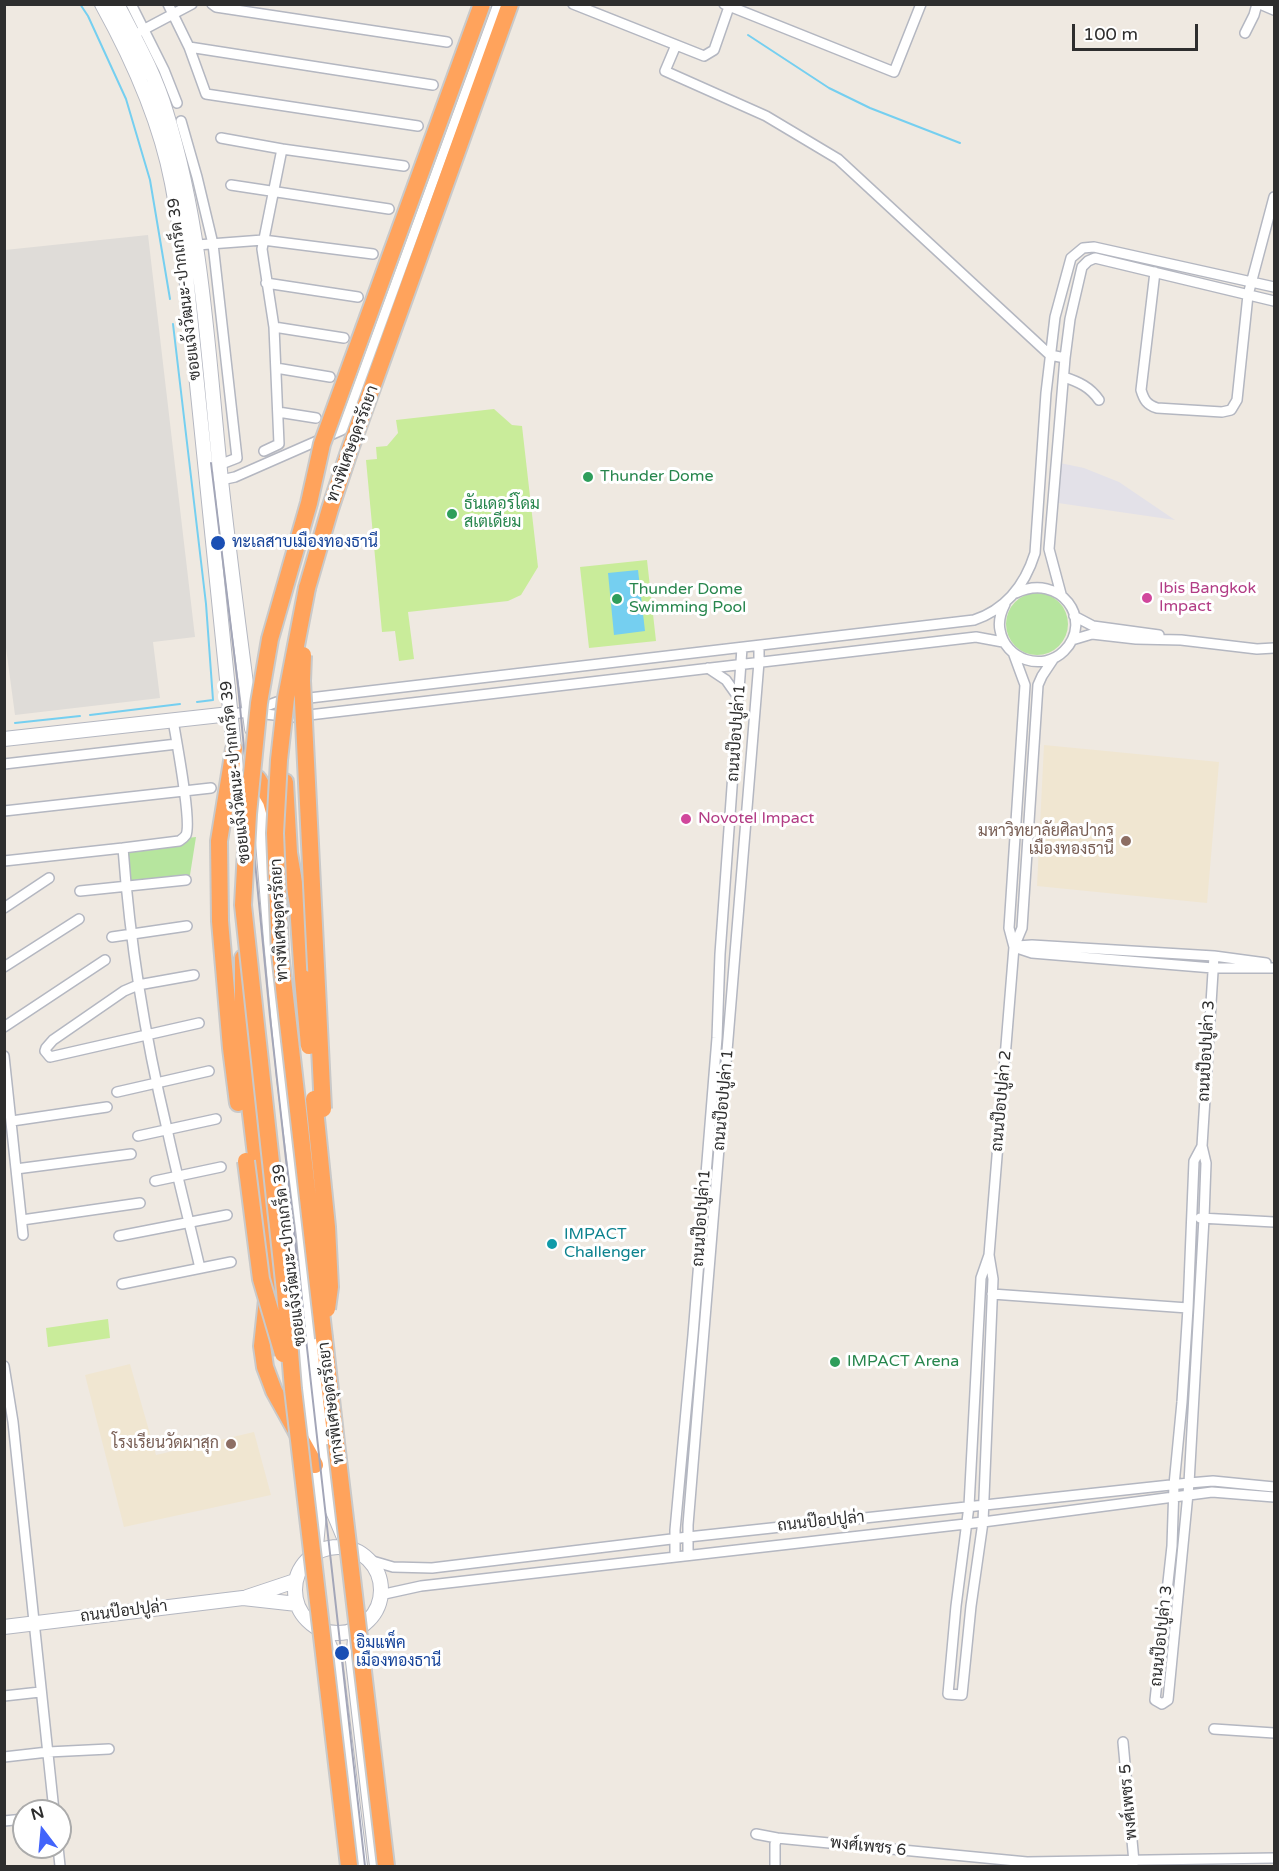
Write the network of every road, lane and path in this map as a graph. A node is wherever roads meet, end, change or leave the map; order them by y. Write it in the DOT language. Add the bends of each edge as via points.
graph roads {
  1 [pos="102,4"];
  2 [pos="117,4"];
  3 [pos="131,4"];
  4 [pos="192,4"];
  5 [pos="212,4"];
  6 [pos="482,4"];
  7 [pos="498,4"];
  8 [pos="510,4"];
  9 [pos="573,4"];
  10 [pos="921,4"];
  11 [pos="1258,4"];
  12 [pos="728,6"];
  13 [pos="171,9"];
  14 [pos="1275,10"];
  15 [pos="139,32"];
  16 [pos="1245,33"];
  17 [pos="447,42"];
  18 [pos="676,45"];
  19 [pos="189,47"];
  20 [pos="432,85"];
  21 [pos="177,103"];
  22 [pos="181,121"];
  23 [pos="418,126"];
  24 [pos="221,138"];
  25 [pos="282,149"];
  26 [pos="404,166"];
  27 [pos="231,184"];
  28 [pos="275,191"];
  29 [pos="1275,197"];
  30 [pos="389,209"];
  31 [pos="263,240"];
  32 [pos="197,244"];
  33 [pos="213,244"];
  34 [pos="1083,248"];
  35 [pos="373,254"];
  36 [pos="1088,261"];
  37 [pos="1155,272"];
  38 [pos="1251,281"];
  39 [pos="266,283"];
  40 [pos="1275,287"];
  41 [pos="1248,295"];
  42 [pos="358,297"];
  43 [pos="1275,301"];
  44 [pos="273,327"];
  45 [pos="344,338"];
  46 [pos="1050,355"];
  47 [pos="1065,358"];
  48 [pos="276,368"];
  49 [pos="330,376"];
  50 [pos="1064,377"];
  51 [pos="1099,400"];
  52 [pos="278,412"];
  53 [pos="315,418"];
  54 [pos="264,451"];
  55 [pos="219,465"];
  56 [pos="1041,479"];
  57 [pos="221,480"];
  58 [pos="1055,480"];
  59 [pos="307,588"];
  60 [pos="1014,594"];
  61 [pos="1061,594"];
  62 [pos="1005,604"];
  63 [pos="1074,616"];
  64 [pos="1072,640"];
  65 [pos="1180,640"];
  66 [pos="1004,642"];
  67 [pos="759,646"];
  68 [pos="742,648"];
  69 [pos="1275,648"];
  70 [pos="1014,655"];
  71 [pos="1054,658"];
  72 [pos="759,662"];
  73 [pos="742,664"];
  74 [pos="708,668"];
  75 [pos="739,699"];
  76 [pos="250,712"];
  77 [pos="230,714"];
  78 [pos="292,717"];
  79 [pos="173,720"];
  80 [pos="4,739"];
  81 [pos="177,744"];
  82 [pos="234,749"];
  83 [pos="4,764"];
  84 [pos="258,779"];
  85 [pos="212,788"];
  86 [pos="184,790"];
  87 [pos="4,811"];
  88 [pos="123,848"];
  89 [pos="289,853"];
  90 [pos="4,861"];
  91 [pos="49,878"];
  92 [pos="186,880"];
  93 [pos="126,887"];
  94 [pos="80,891"];
  95 [pos="243,905"];
  96 [pos="4,908"];
  97 [pos="79,919"];
  98 [pos="187,926"];
  99 [pos="132,935"];
  100 [pos="112,938"];
  101 [pos="1014,947"];
  102 [pos="1214,956"];
  103 [pos="105,960"];
  104 [pos="1275,966"];
  105 [pos="4,967"];
  106 [pos="1213,968"];
  107 [pos="194,975"];
  108 [pos="138,985"];
  109 [pos="199,1023"];
  110 [pos="4,1027"];
  111 [pos="147,1036"];
  112 [pos="4,1056"];
  113 [pos="209,1071"];
  114 [pos="157,1083"];
  115 [pos="117,1092"];
  116 [pos="7,1103"];
  117 [pos="107,1107"];
  118 [pos="216,1119"];
  119 [pos="12,1121"];
  120 [pos="167,1130"];
  121 [pos="138,1136"];
  122 [pos="1202,1146"];
  123 [pos="131,1154"];
  124 [pos="221,1167"];
  125 [pos="16,1169"];
  126 [pos="178,1176"];
  127 [pos="155,1181"];
  128 [pos="140,1203"];
  129 [pos="227,1215"];
  130 [pos="1191,1217"];
  131 [pos="1204,1218"];
  132 [pos="22,1220"];
  133 [pos="190,1222"];
  134 [pos="1275,1222"];
  135 [pos="23,1235"];
  136 [pos="119,1236"];
  137 [pos="304,1237"];
  138 [pos="989,1255"];
  139 [pos="231,1262"];
  140 [pos="200,1268"];
  141 [pos="122,1284"];
  142 [pos="992,1294"];
  143 [pos="1188,1308"];
  144 [pos="324,1338"];
  145 [pos="4,1366"];
  146 [pos="976,1383"];
  147 [pos="988,1384"];
  148 [pos="293,1389"];
  149 [pos="315,1465"];
  150 [pos="1189,1483"];
  151 [pos="1174,1485"];
  152 [pos="1275,1487"];
  153 [pos="1187,1495"];
  154 [pos="1173,1497"];
  155 [pos="1275,1497"];
  156 [pos="969,1506"];
  157 [pos="984,1506"];
  158 [pos="983,1522"];
  159 [pos="968,1523"];
  160 [pos="688,1537"];
  161 [pos="674,1538"];
  162 [pos="1172,1546"];
  163 [pos="1183,1546"];
  164 [pos="350,1549"];
  165 [pos="315,1553"];
  166 [pos="688,1554"];
  167 [pos="675,1556"];
  168 [pos="369,1560"];
  169 [pos="295,1581"];
  170 [pos="380,1595"];
  171 [pos="243,1599"];
  172 [pos="297,1604"];
  173 [pos="956,1606"];
  174 [pos="971,1606"];
  175 [pos="34,1623"];
  176 [pos="1163,1625"];
  177 [pos="360,1626"];
  178 [pos="4,1627"];
  179 [pos="322,1630"];
  180 [pos="1175,1634"];
  181 [pos="40,1692"];
  182 [pos="4,1696"];
  183 [pos="1214,1729"];
  184 [pos="1275,1733"];
  185 [pos="1123,1742"];
  186 [pos="109,1749"];
  187 [pos="48,1752"];
  188 [pos="4,1757"];
  189 [pos="53,1799"];
  190 [pos="756,1834"];
  191 [pos="777,1838"];
  192 [pos="1275,1858"];
  193 [pos="1134,1862"];
  194 [pos="1264,1863"];
  195 [pos="1027,1864"];
  196 [pos="349,1866"];
  197 [pos="360,1866"];
  198 [pos="377,1866"];
  199 [pos="386,1866"];
  200 [pos="775,1866"];
  1 -- 77 [label="main road, ซอยแจ้งวัฒนะ-ปากเกร็ด 39" via="153,113 172,181 183,246"];
  2 -- 15 [label="main road, ซอยแจ้งวัฒนะ-ปากเกร็ด 39"];
  3 -- 15 [label="street"];
  4 -- 13 [label="street"];
  5 -- 17 [label="street"];
  6 -- 95 [label="highway, ทางพิเศษอุดรรัถยา, bridge" via="322,444 270,639 248,814"];
  7 -- 57 [label="street" via="342,430"];
  8 -- 59 [label="highway, ทางพิเศษอุดรรัถยา" via="347,459"];
  9 -- 18 [label="street"];
  10 -- 12 [label="street" via="894,72"];
  11 -- 14 [label="street"];
  11 -- 16 [label="street"];
  12 -- 18 [label="street" via="714,50 704,56"];
  13 -- 15 [label="street"];
  13 -- 19 [label="street"];
  15 -- 21 [label="street" via="164,70"];
  15 -- 32 [label="main road, ซอยแจ้งวัฒนะ-ปากเกร็ด 39" via="166,111"];
  18 -- 46 [label="street" via="665,71 766,116 838,159"];
  19 -- 20 [label="street"];
  19 -- 23 [label="street" via="206,94"];
  22 -- 33 [label="street"];
  24 -- 25 [label="street"];
  25 -- 26 [label="street"];
  25 -- 28 [label="street"];
  27 -- 28 [label="street"];
  28 -- 30 [label="street"];
  28 -- 31 [label="street"];
  29 -- 38 [label="street"];
  31 -- 33 [label="street"];
  31 -- 35 [label="street"];
  31 -- 39 [label="street"];
  32 -- 33 [label="street"];
  32 -- 55 [label="main road, ซอยแจ้งวัฒนะ-ปากเกร็ด 39"];
  33 -- 55 [label="street" via="237,458"];
  34 -- 36 [label="street"];
  34 -- 38 [label="street" via="1094,247"];
  34 -- 46 [label="street" via="1071,258 1055,317"];
  36 -- 37 [label="street" via="1095,258"];
  36 -- 47 [label="street" via="1082,267 1072,308"];
  37 -- 41 [label="street"];
  37 -- 41 [label="street" via="1141,390 1148,405 1157,408 1231,410 1235,405"];
  38 -- 40 [label="street"];
  38 -- 41 [label="street"];
  39 -- 42 [label="street"];
  39 -- 44 [label="street"];
  41 -- 43 [label="street"];
  44 -- 45 [label="street"];
  44 -- 48 [label="street"];
  46 -- 47 [label="street"];
  46 -- 56 [label="street"];
  47 -- 50 [label="street"];
  48 -- 49 [label="street"];
  48 -- 52 [label="street"];
  50 -- 51 [label="street" via="1084,385"];
  50 -- 58 [label="street"];
  52 -- 53 [label="street"];
  52 -- 54 [label="street" via="279,444"];
  55 -- 57 [label="main road, ซอยแจ้งวัฒนะ-ปากเกร็ด 39"];
  56 -- 58 [label="street"];
  56 -- 60 [label="street" via="1035,553"];
  57 -- 76 [label="main road, ซอยแจ้งวัฒนะ-ปากเกร็ด 39"];
  58 -- 61 [label="street" via="1049,549"];
  59 -- 137 [label="highway, bridge" via="302,681 325,1138"];
  59 -- 144 [label="highway, ทางพิเศษอุดรรัถยา, bridge" via="286,698 275,833 280,953"];
  60 -- 61 [label="street" via="1039,586"];
  60 -- 62 [label="street"];
  61 -- 63 [label="street"];
  62 -- 66 [label="street" via="999,623"];
  62 -- 67 [label="street" via="974,620"];
  63 -- 64 [label="street"];
  63 -- 65 [label="street" via="1094,626"];
  64 -- 65 [label="street" via="1092,634"];
  64 -- 71 [label="street"];
  65 -- 69 [label="street"];
  66 -- 70 [label="street"];
  66 -- 72 [label="street" via="976,637"];
  67 -- 68 [label="street"];
  67 -- 72 [label="street, ถนนป๊อปปูล่า 1"];
  68 -- 73 [label="street, ถนนป๊อปปูล่า1"];
  68 -- 76 [label="street" via="277,702"];
  70 -- 71 [label="street" via="1027,661"];
  70 -- 101 [label="street, ถนนป๊อปปูล่า 2" via="1025,685 1009,928"];
  71 -- 101 [label="street, ถนนป๊อปปูล่า 2" via="1038,684 1022,928"];
  72 -- 73 [label="street"];
  72 -- 160 [label="street, ถนนป๊อปปูล่า 1"];
  73 -- 74 [label="street"];
  73 -- 75 [label="street, ถนนป๊อปปูล่า1"];
  74 -- 75 [label="street" via="734,688"];
  74 -- 78 [label="street"];
  75 -- 161 [label="street, ถนนป๊อปปูล่า1" via="717,1038"];
  76 -- 77 [label="street"];
  76 -- 78 [label="street"];
  76 -- 84 [label="main road, ซอยแจ้งวัฒนะ-ปากเกร็ด 39"];
  77 -- 79 [label="main road"];
  77 -- 82 [label="main road, ซอยแจ้งวัฒนะ-ปากเกร็ด 39"];
  78 -- 89 [label="highway" via="285,757"];
  79 -- 80 [label="main road"];
  79 -- 81 [label="street"];
  81 -- 83 [label="street"];
  81 -- 86 [label="street"];
  82 -- 148 [label="highway, bridge" via="219,841 220,921 231,1048 261,1279"];
  82 -- 149 [label="main road, ซอยแจ้งวัฒนะ-ปากเกร็ด 39"];
  84 -- 89 [label="highway" via="271,801"];
  84 -- 137 [label="main road, ซอยแจ้งวัฒนะ-ปากเกร็ด 39" via="283,1067"];
  85 -- 86 [label="street"];
  86 -- 87 [label="street"];
  86 -- 88 [label="street" via="185,836 179,841"];
  88 -- 90 [label="street"];
  88 -- 93 [label="street"];
  89 -- 144 [label="highway, bridge" via="298,905 327,1227 330,1287"];
  91 -- 96 [label="street"];
  92 -- 93 [label="street"];
  93 -- 94 [label="street"];
  93 -- 99 [label="street"];
  95 -- 148 [label="highway, ทางพิเศษอุดรรัถยา, bridge"];
  95 -- 149 [label="highway, bridge" via="243,1047 270,1272 262,1346 274,1391"];
  97 -- 105 [label="street"];
  98 -- 99 [label="street"];
  99 -- 100 [label="street"];
  99 -- 108 [label="street"];
  101 -- 102 [label="street"];
  101 -- 106 [label="street" via="1032,953"];
  101 -- 138 [label="street, ถนนป๊อปปูล่า 2"];
  102 -- 104 [label="street"];
  102 -- 106 [label="street, ถนนป๊อปปูล่า 3"];
  103 -- 110 [label="street"];
  104 -- 106 [label="street"];
  106 -- 122 [label="street, ถนนป๊อปปูล่า 3"];
  107 -- 108 [label="street"];
  108 -- 111 [label="street"];
  108 -- 111 [label="street" via="53,1040 45,1051 50,1057"];
  109 -- 111 [label="street"];
  111 -- 114 [label="street"];
  112 -- 116 [label="street"];
  113 -- 114 [label="street"];
  114 -- 115 [label="street"];
  114 -- 120 [label="street"];
  116 -- 119 [label="street"];
  117 -- 119 [label="street"];
  118 -- 120 [label="street"];
  119 -- 125 [label="street"];
  120 -- 121 [label="street"];
  120 -- 126 [label="street"];
  122 -- 130 [label="street, ถนนป๊อปปูล่า 3" via="1194,1161"];
  122 -- 131 [label="street, ถนนป๊อปปูล่า 3" via="1206,1163"];
  123 -- 125 [label="street"];
  124 -- 126 [label="street"];
  125 -- 132 [label="street"];
  126 -- 127 [label="street"];
  126 -- 133 [label="street"];
  128 -- 132 [label="street"];
  129 -- 133 [label="street"];
  130 -- 131 [label="street"];
  130 -- 143 [label="street, ถนนป๊อปปูล่า 3"];
  131 -- 134 [label="street"];
  131 -- 150 [label="street, ถนนป๊อปปูล่า 3"];
  132 -- 135 [label="street"];
  133 -- 136 [label="street"];
  133 -- 140 [label="street"];
  137 -- 164 [label="main road, ซอยแจ้งวัฒนะ-ปากเกร็ด 39" via="330,1504"];
  138 -- 142 [label="street, ถนนป๊อปปูล่า 2"];
  138 -- 146 [label="street, ถนนป๊อปปูล่า 2" via="981,1278"];
  139 -- 140 [label="street"];
  140 -- 141 [label="street"];
  142 -- 143 [label="street"];
  142 -- 147 [label="street, ถนนป๊อปปูล่า 2"];
  143 -- 151 [label="street, ถนนป๊อปปูล่า 3"];
  144 -- 199 [label="highway, ทางพิเศษอุดรรัถยา, bridge"];
  145 -- 175 [label="street"];
  146 -- 147 [label="street"];
  146 -- 156 [label="street, ถนนป๊อปปูล่า 2"];
  147 -- 157 [label="street, ถนนป๊อปปูล่า 2"];
  148 -- 196 [label="highway, ทางพิเศษอุดรรัถยา, bridge"];
  149 -- 165 [label="main road, ซอยแจ้งวัฒนะ-ปากเกร็ด 39" via="319,1513"];
  150 -- 151 [label="street, ถนนป๊อปปูล่า"];
  150 -- 152 [label="street, ถนนป๊อปปูล่า" via="1213,1481"];
  150 -- 153 [label="street, ถนนป๊อปปูล่า 3"];
  151 -- 154 [label="street, ถนนป๊อปปูล่า 3"];
  151 -- 157 [label="street, ถนนป๊อปปูล่า"];
  153 -- 154 [label="street"];
  153 -- 155 [label="street" via="1212,1492"];
  153 -- 163 [label="street, ถนนป๊อปปูล่า 3"];
  154 -- 158 [label="street"];
  154 -- 162 [label="street, ถนนป๊อปปูล่า 3"];
  156 -- 157 [label="street, ถนนป๊อปปูล่า"];
  156 -- 159 [label="street, ถนนป๊อปปูล่า 2"];
  156 -- 160 [label="street, ถนนป๊อปปูล่า"];
  157 -- 158 [label="street, ถนนป๊อปปูล่า 2"];
  158 -- 159 [label="street, ถนนป๊อปปูล่า"];
  158 -- 174 [label="street, ถนนป๊อปปูล่า 2"];
  159 -- 166 [label="street, ถนนป๊อปปูล่า"];
  159 -- 173 [label="street, ถนนป๊อปปูล่า 2"];
  160 -- 161 [label="street, ถนนป๊อปปูล่า"];
  160 -- 166 [label="street, ถนนป๊อปปูล่า 1"];
  161 -- 167 [label="street, ถนนป๊อปปูล่า1"];
  161 -- 168 [label="street, ถนนป๊อปปูล่า" via="432,1568 393,1567"];
  162 -- 163 [label="street"];
  162 -- 176 [label="street, ถนนป๊อปปูล่า 3"];
  163 -- 180 [label="street, ถนนป๊อปปูล่า 3"];
  164 -- 165 [label="main road" via="332,1548"];
  164 -- 168 [label="main road"];
  165 -- 169 [label="main road" via="302,1565"];
  166 -- 167 [label="street, ถนนป๊อปปูล่า"];
  167 -- 170 [label="street, ถนนป๊อปปูล่า" via="421,1586"];
  168 -- 170 [label="main road" via="376,1570"];
  169 -- 171 [label="main road"];
  169 -- 172 [label="main road"];
  170 -- 177 [label="main road" via="374,1613"];
  171 -- 172 [label="main road"];
  171 -- 175 [label="main road, ถนนป๊อปปูล่า"];
  172 -- 179 [label="main road" via="311,1624"];
  173 -- 174 [label="street"];
  173 -- 174 [label="street, ถนนป๊อปปูล่า 2" via="948,1694 962,1695"];
  175 -- 178 [label="main road, ถนนป๊อปปูล่า"];
  175 -- 181 [label="street"];
  176 -- 180 [label="street"];
  176 -- 180 [label="street, ถนนป๊อปปูล่า 3" via="1155,1700 1162,1704 1168,1700"];
  177 -- 179 [label="main road" via="348,1632"];
  177 -- 198 [label="main road" via="353,1661"];
  179 -- 197 [label="main road" via="335,1659"];
  181 -- 182 [label="street"];
  181 -- 187 [label="street"];
  183 -- 184 [label="street"];
  185 -- 193 [label="street, พงศ์เพชร 5"];
  186 -- 187 [label="street"];
  187 -- 188 [label="street"];
  187 -- 189 [label="street"];
  190 -- 191 [label="street, พงศ์เพชร 6"];
  191 -- 195 [label="street, พงศ์เพชร 6"];
  191 -- 200 [label="street"];
  192 -- 194 [label="street, พงศ์เพชร 6"];
  193 -- 194 [label="street, พงศ์เพชร 6"];
  193 -- 195 [label="street, พงศ์เพชร 6"];
}
